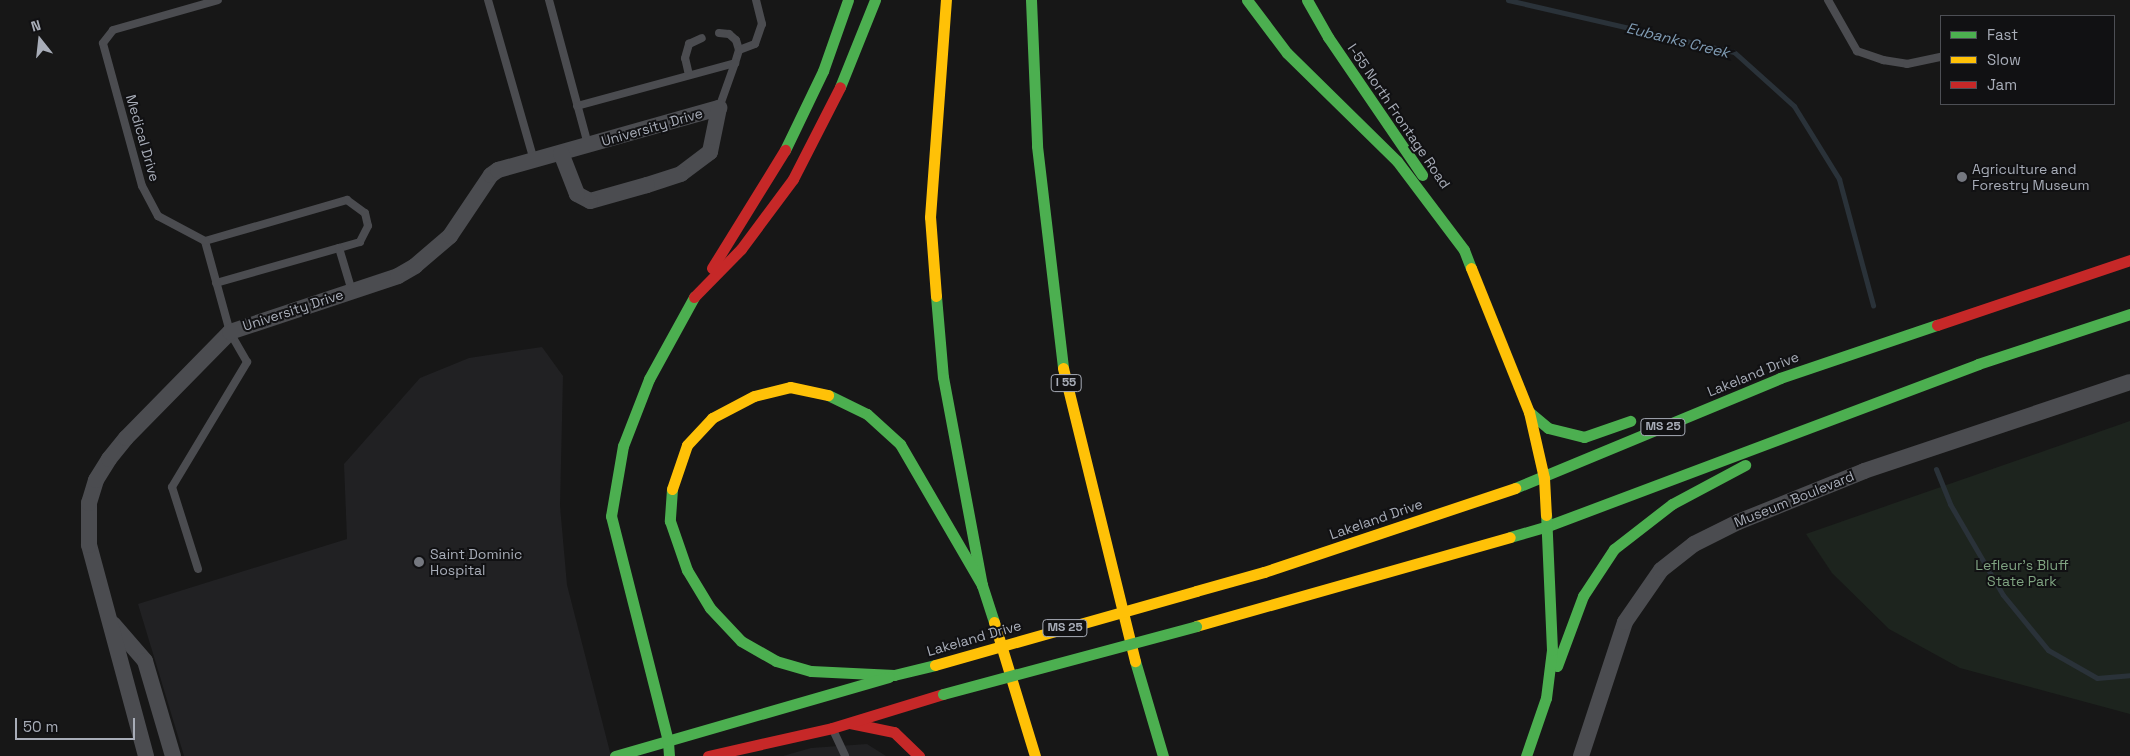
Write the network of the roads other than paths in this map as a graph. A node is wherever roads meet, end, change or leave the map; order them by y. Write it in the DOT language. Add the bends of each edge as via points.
graph roads {
  1 [pos="218,0"];
  2 [pos="488,0"];
  3 [pos="549,0"];
  4 [pos="756,0"];
  5 [pos="848,0"];
  6 [pos="875,0"];
  7 [pos="946,0"];
  8 [pos="1031,0"];
  9 [pos="1248,0"];
  10 [pos="1307,0"];
  11 [pos="1828,0"];
  12 [pos="719,33"];
  13 [pos="702,38"];
  14 [pos="739,50"];
  15 [pos="1940,57"];
  16 [pos="735,63"];
  17 [pos="690,75"];
  18 [pos="577,106"];
  19 [pos="720,108"];
  20 [pos="588,145"];
  21 [pos="561,153"];
  22 [pos="534,160"];
  23 [pos="205,240"];
  24 [pos="339,248"];
  25 [pos="1464,250"];
  26 [pos="2130,260"];
  27 [pos="216,283"];
  28 [pos="352,291"];
  29 [pos="696,293"];
  30 [pos="2130,314"];
  31 [pos="230,332"];
  32 [pos="1780,378"];
  33 [pos="2130,382"];
  34 [pos="1675,407"];
  35 [pos="1529,412"];
  36 [pos="1639,418"];
  37 [pos="1824,421"];
  38 [pos="1544,478"];
  39 [pos="1544,527"];
  40 [pos="198,569"];
  41 [pos="982,584"];
  42 [pos="111,622"];
  43 [pos="894,675"];
  44 [pos="1546,698"];
  45 [pos="846,722"];
  46 [pos="832,728"];
  47 [pos="668,741"];
  48 [pos="146,756"];
  49 [pos="173,756"];
  50 [pos="615,756"];
  51 [pos="669,756"];
  52 [pos="708,756"];
  53 [pos="845,756"];
  54 [pos="919,756"];
  55 [pos="1035,756"];
  56 [pos="1163,756"];
  57 [pos="1526,756"];
  58 [pos="1581,756"];
  1 -- 23 [label="lane, Medical Drive" via="113,30 103,43 146,193 158,216"];
  2 -- 22 [label="lane"];
  3 -- 18 [label="lane"];
  4 -- 14 [label="lane" via="762,24 755,44"];
  5 -- 29 [label="main road" via="824,71 776,169"];
  6 -- 29 [label="main road" via="835,100 793,179 741,249"];
  7 -- 41 [label="main road" via="930,218 944,377"];
  8 -- 56 [label="main road, I 55" via="1036,146 1064,373 1144,704"];
  9 -- 25 [label="main road" via="1287,53 1397,161"];
  10 -- 25 [label="main road, I-55 North Frontage Road" via="1328,37 1422,173"];
  11 -- 15 [label="lane" via="1858,51 1907,64"];
  12 -- 14 [label="lane" via="729,34 736,40"];
  13 -- 17 [label="lane" via="689,44 685,58"];
  14 -- 16 [label="lane"];
  16 -- 17 [label="lane"];
  16 -- 19 [label="lane"];
  17 -- 18 [label="lane"];
  18 -- 20 [label="lane"];
  19 -- 20 [label="street, University Drive"];
  19 -- 21 [label="street, University Drive" via="710,152 681,174 647,185 590,201 577,194"];
  20 -- 21 [label="street, University Drive"];
  21 -- 22 [label="street, University Drive"];
  22 -- 28 [label="street, University Drive" via="491,175 450,236 415,266 398,276"];
  23 -- 24 [label="lane" via="348,200 365,213 368,226 360,242"];
  23 -- 27 [label="lane"];
  24 -- 27 [label="lane"];
  24 -- 28 [label="lane"];
  25 -- 35 [label="main road"];
  26 -- 32 [label="main road, Lakeland Drive / MS 25"];
  27 -- 31 [label="lane"];
  28 -- 31 [label="street, University Drive"];
  29 -- 47 [label="main road" via="635,410 610,516"];
  30 -- 37 [label="main road, MS 25" via="1978,364"];
  31 -- 40 [label="lane" via="248,362 172,487"];
  31 -- 42 [label="street, University Drive" via="126,438 96,480 89,503 88,535"];
  32 -- 34 [label="main road"];
  32 -- 38 [label="main road, Lakeland Drive / MS 25"];
  33 -- 58 [label="street, Museum Boulevard" via="1864,471 1738,522 1694,544 1661,570 1625,622"];
  35 -- 36 [label="main road" via="1548,428 1584,437"];
  35 -- 38 [label="main road"];
  37 -- 39 [label="main road, MS 25"];
  37 -- 44 [label="main road" via="1672,504 1614,549 1583,596"];
  38 -- 39 [label="main road"];
  38 -- 43 [label="main road, Lakeland Drive / MS 25, bridge" via="1264,572"];
  39 -- 44 [label="main road" via="1552,650"];
  39 -- 45 [label="main road, MS 25, bridge"];
  41 -- 43 [label="main road" via="900,444 867,414 828,395 790,387 754,396 712,418 684,453 672,484 670,520 687,570 710,608 741,641 776,660 811,672"];
  41 -- 55 [label="main road"];
  42 -- 48 [label="street, University Drive" via="120,668"];
  42 -- 49 [label="street, University Drive" via="145,661"];
  43 -- 47 [label="main road, Lakeland Drive"];
  44 -- 57 [label="main road"];
  45 -- 46 [label="main road, MS 25"];
  45 -- 54 [label="main road" via="894,732"];
  46 -- 52 [label="main road, MS 25"];
  46 -- 53 [label="lane"];
  47 -- 50 [label="main road, Lakeland Drive"];
  47 -- 51 [label="main road"];
}
